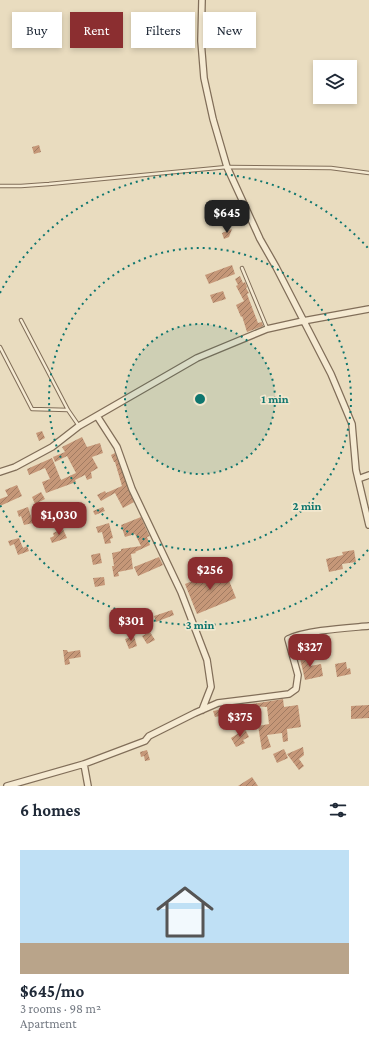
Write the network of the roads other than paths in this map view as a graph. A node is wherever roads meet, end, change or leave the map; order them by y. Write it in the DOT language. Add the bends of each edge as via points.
graph roads {
  1 [pos="202,0"];
  2 [pos="227,167"];
  3 [pos="369,173"];
  4 [pos="0,186"];
  5 [pos="242,268"];
  6 [pos="369,309"];
  7 [pos="21,320"];
  8 [pos="303,321"];
  9 [pos="267,329"];
  10 [pos="0,347"];
  11 [pos="68,410"];
  12 [pos="97,416"];
  13 [pos="79,426"];
  14 [pos="0,472"];
  15 [pos="369,475"];
  16 [pos="358,479"];
  17 [pos="369,525"];
  18 [pos="369,626"];
  19 [pos="202,710"];
  20 [pos="84,764"];
  21 [pos="7,786"];
  22 [pos="88,786"];
  1 -- 2 [label="street" via="201,41 204,78"];
  2 -- 3 [label="lane" via="331,168"];
  2 -- 4 [label="lane" via="49,184"];
  2 -- 8 [label="street" via="260,239"];
  5 -- 9 [label="lane"];
  6 -- 8 [label="street"];
  7 -- 11 [label="lane"];
  8 -- 9 [label="street"];
  8 -- 16 [label="street" via="331,374 352,424"];
  9 -- 12 [label="street" via="197,358"];
  10 -- 11 [label="lane" via="32,409"];
  11 -- 13 [label="lane"];
  12 -- 13 [label="street"];
  12 -- 19 [label="street" via="116,447 132,488 175,578 205,654 211,687"];
  13 -- 14 [label="street" via="52,447"];
  15 -- 16 [label="street"];
  16 -- 17 [label="street"];
  18 -- 19 [label="street" via="311,632 288,639 298,675 296,689 289,694 218,703"];
  19 -- 20 [label="street" via="149,736 145,741"];
  20 -- 21 [label="street"];
  20 -- 22 [label="street"];
}
